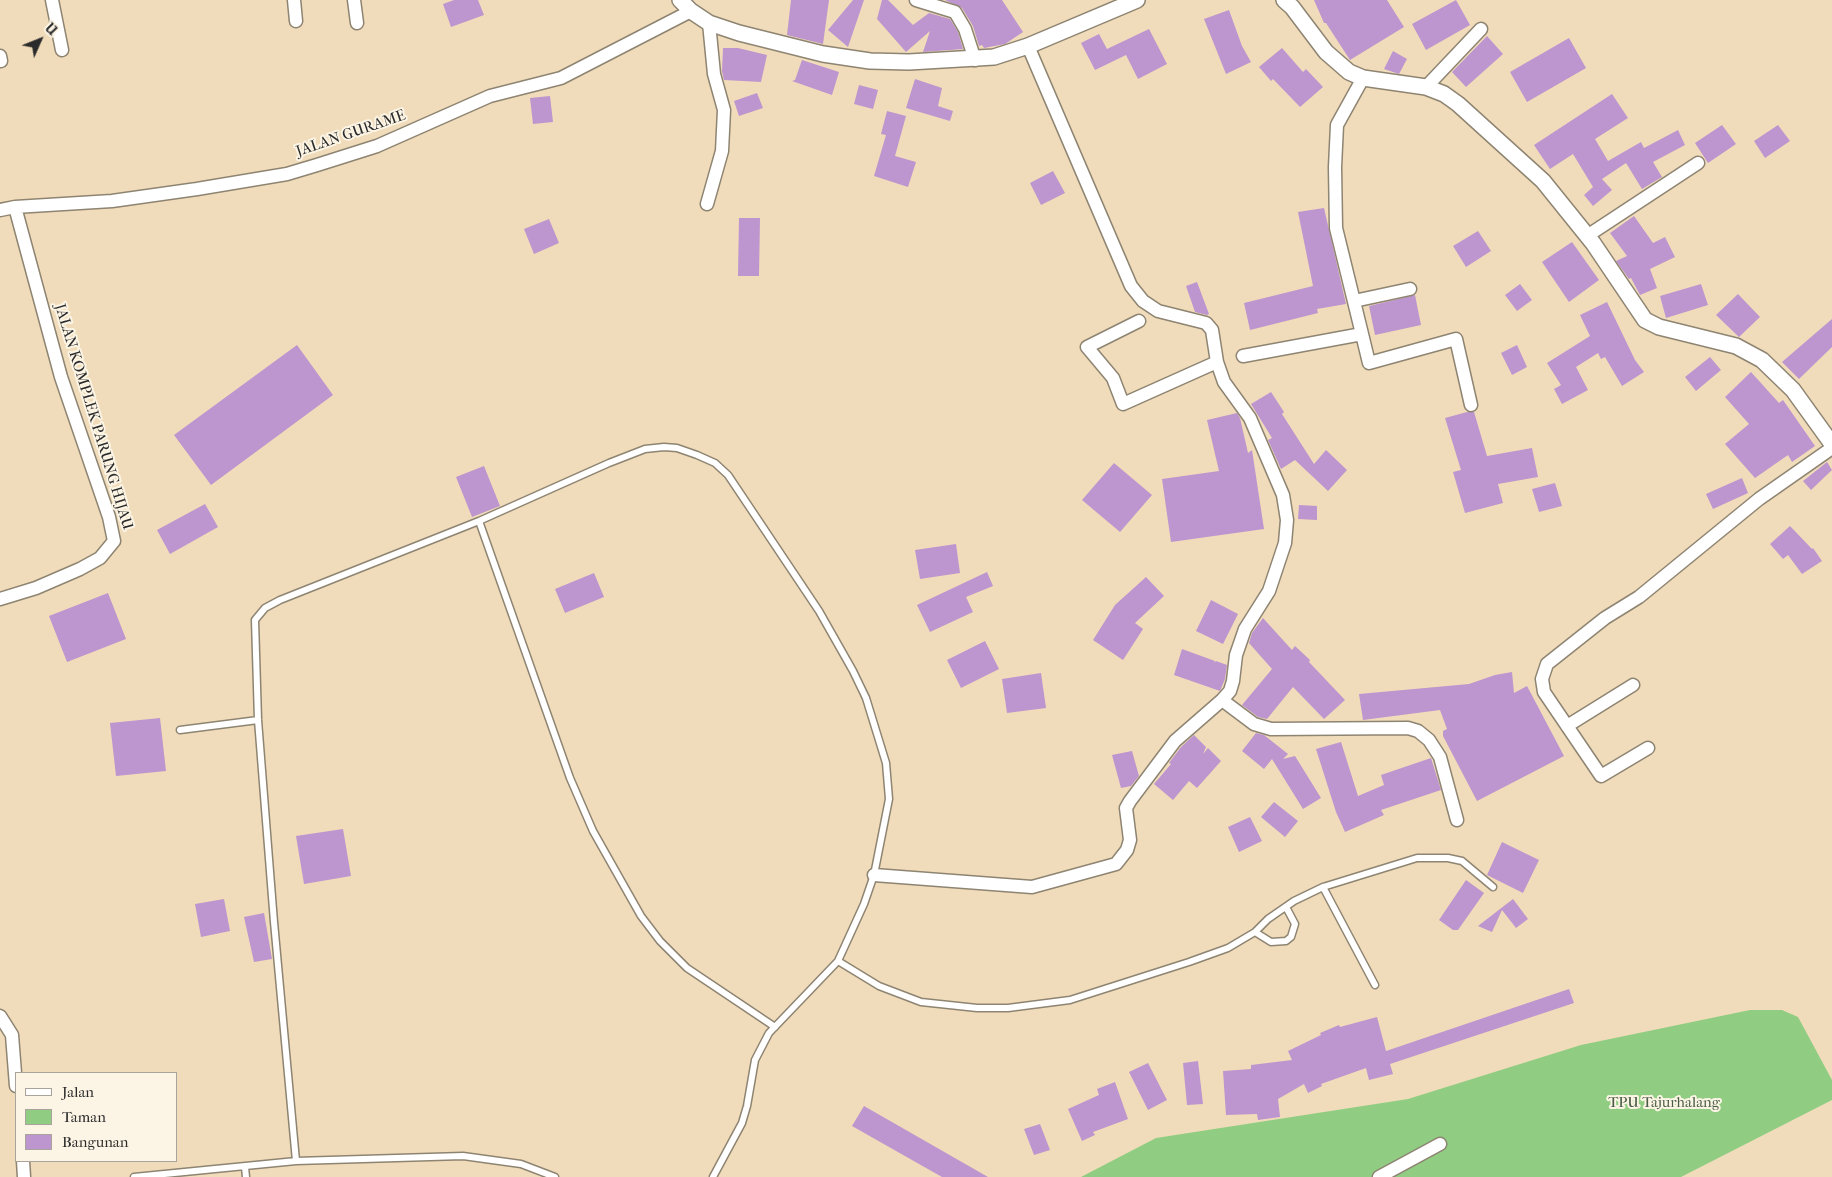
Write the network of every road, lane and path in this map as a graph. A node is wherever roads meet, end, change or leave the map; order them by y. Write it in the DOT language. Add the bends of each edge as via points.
graph roads {
  1 [pos="52,0"];
  2 [pos="294,0"];
  3 [pos="354,0"];
  4 [pos="680,0"];
  5 [pos="916,0"];
  6 [pos="1137,0"];
  7 [pos="1284,0"];
  8 [pos="691,11"];
  9 [pos="296,21"];
  10 [pos="357,23"];
  11 [pos="709,23"];
  12 [pos="1481,29"];
  13 [pos="1028,46"];
  14 [pos="62,50"];
  15 [pos="975,60"];
  16 [pos="1363,78"];
  17 [pos="1426,87"];
  18 [pos="1698,163"];
  19 [pos="707,204"];
  20 [pos="15,207"];
  21 [pos="0,210"];
  22 [pos="1587,236"];
  23 [pos="1410,289"];
  24 [pos="1354,301"];
  25 [pos="1139,321"];
  26 [pos="1362,334"];
  27 [pos="1243,356"];
  28 [pos="1217,362"];
  29 [pos="1471,405"];
  30 [pos="1830,435"];
  31 [pos="1832,448"];
  32 [pos="480,521"];
  33 [pos="0,599"];
  34 [pos="1633,685"];
  35 [pos="1222,700"];
  36 [pos="258,720"];
  37 [pos="1567,726"];
  38 [pos="180,730"];
  39 [pos="1648,748"];
  40 [pos="1457,820"];
  41 [pos="874,876"];
  42 [pos="1323,887"];
  43 [pos="1493,887"];
  44 [pos="1286,907"];
  45 [pos="1255,932"];
  46 [pos="838,961"];
  47 [pos="1375,985"];
  48 [pos="0,1016"];
  49 [pos="775,1027"];
  50 [pos="15,1073"];
  51 [pos="1440,1144"];
  52 [pos="296,1161"];
  53 [pos="23,1162"];
  54 [pos="245,1166"];
  55 [pos="24,1177"];
  56 [pos="134,1177"];
  57 [pos="246,1177"];
  58 [pos="555,1177"];
  59 [pos="713,1177"];
  60 [pos="1379,1177"];
  1 -- 14 [label="street"];
  2 -- 9 [label="street"];
  3 -- 10 [label="street"];
  4 -- 8 [label="street"];
  5 -- 15 [label="street" via="948,8 959,16"];
  6 -- 13 [label="street"];
  7 -- 16 [label="street" via="1336,62"];
  8 -- 11 [label="street"];
  8 -- 20 [label="street, JALAN GURAME" via="561,78 490,96 384,143 287,174 112,201"];
  11 -- 15 [label="street" via="823,54 870,61"];
  11 -- 19 [label="street" via="714,74 724,110 722,151"];
  12 -- 17 [label="street"];
  13 -- 15 [label="street"];
  13 -- 28 [label="street" via="1126,279 1136,294 1158,311 1211,327"];
  16 -- 17 [label="street"];
  16 -- 24 [label="street" via="1337,125 1335,167 1336,228"];
  17 -- 22 [label="street" via="1458,104 1518,157 1543,181"];
  18 -- 22 [label="street"];
  20 -- 21 [label="street, JALAN GURAME"];
  20 -- 33 [label="street, JALAN KOMPLEK PARUNG HIJAU" via="61,377 114,540 100,558 80,570"];
  22 -- 30 [label="street" via="1645,320 1659,327 1709,338 1749,352 1783,379"];
  23 -- 24 [label="street"];
  24 -- 26 [label="street"];
  25 -- 28 [label="street" via="1087,347 1112,378 1123,404"];
  26 -- 27 [label="street"];
  26 -- 29 [label="street" via="1369,363 1456,340"];
  28 -- 35 [label="street" via="1224,382 1250,418 1283,495 1287,520 1277,572 1245,629 1236,655 1234,681"];
  31 -- 37 [label="street" via="1759,499 1639,596 1605,618 1547,664 1542,679 1544,692"];
  32 -- 36 [label="lane" via="265,608 255,620"];
  32 -- 41 [label="lane" via="645,449 677,448 715,464 728,475 819,611 866,698 886,763 889,799"];
  32 -- 49 [label="lane" via="570,778 593,831 641,916 687,968"];
  34 -- 37 [label="street"];
  35 -- 40 [label="street" via="1254,724 1271,729 1408,728 1418,731 1429,740 1440,757"];
  35 -- 41 [label="street" via="1175,741 1130,801 1126,808 1130,840 1116,864 1032,887"];
  36 -- 38 [label="lane"];
  36 -- 52 [label="lane"];
  37 -- 39 [label="street" via="1601,776"];
  41 -- 46 [label="lane"];
  42 -- 43 [label="lane" via="1398,863 1436,857 1462,861"];
  42 -- 44 [label="lane"];
  42 -- 47 [label="lane"];
  44 -- 45 [label="lane"];
  44 -- 45 [label="lane" via="1295,924 1291,937 1286,941 1271,942"];
  45 -- 46 [label="lane" via="1228,948 1100,992 1070,1000 1008,1008 921,1002 879,986"];
  46 -- 49 [label="lane"];
  48 -- 50 [label="street" via="12,1035"];
  49 -- 59 [label="lane" via="755,1060 742,1123"];
  51 -- 60 [label="street"];
  52 -- 54 [label="lane"];
  52 -- 58 [label="lane" via="463,1156 521,1164"];
  53 -- 55 [label="street"];
  54 -- 56 [label="lane"];
  54 -- 57 [label="lane"];
}
